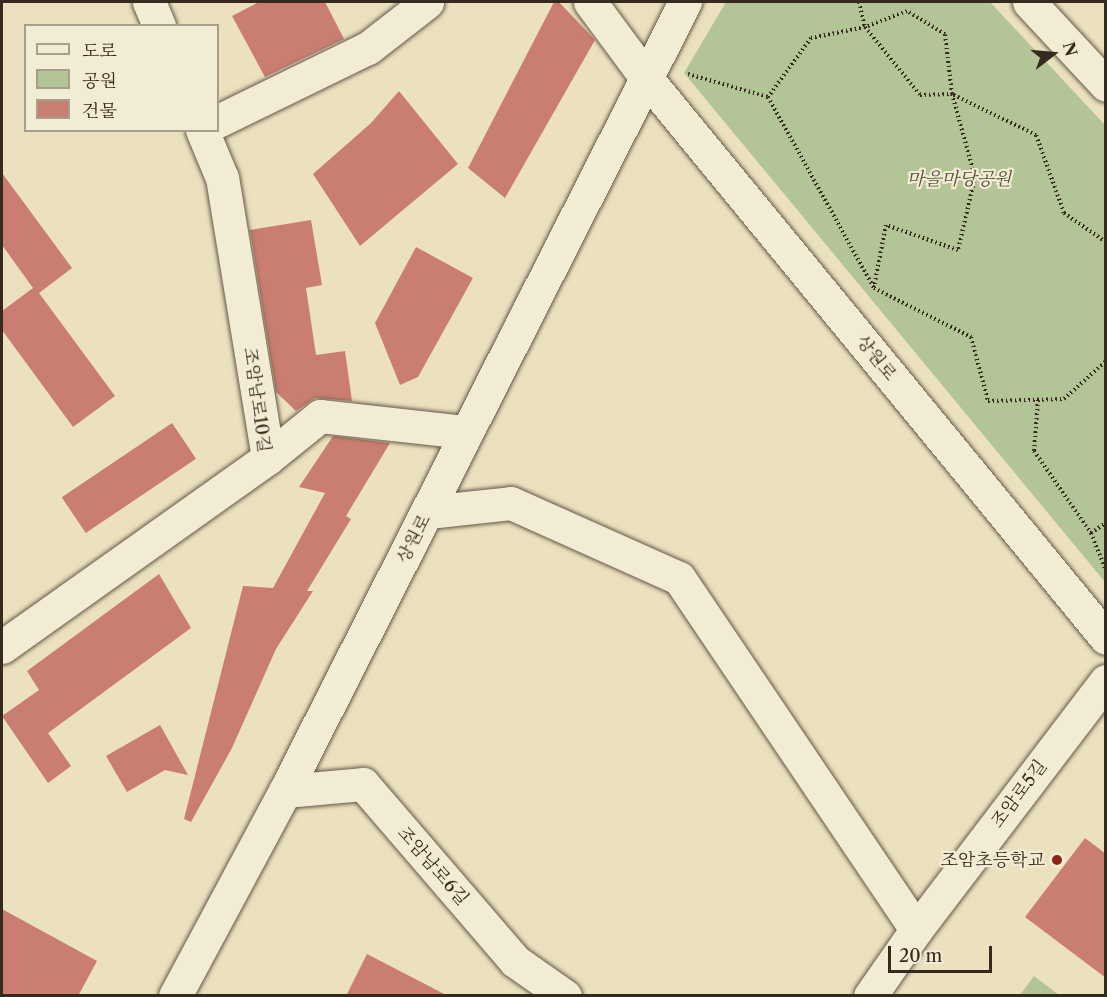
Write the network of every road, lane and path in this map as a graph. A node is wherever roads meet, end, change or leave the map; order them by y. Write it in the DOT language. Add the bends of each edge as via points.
graph roads {
  1 [pos="149,2"];
  2 [pos="427,2"];
  3 [pos="590,2"];
  4 [pos="686,2"];
  5 [pos="860,2"];
  6 [pos="1029,2"];
  7 [pos="158,24"];
  8 [pos="865,27"];
  9 [pos="684,73"];
  10 [pos="647,79"];
  11 [pos="1106,85"];
  12 [pos="952,94"];
  13 [pos="768,97"];
  14 [pos="219,121"];
  15 [pos="203,132"];
  16 [pos="1106,243"];
  17 [pos="874,288"];
  18 [pos="1106,361"];
  19 [pos="1038,400"];
  20 [pos="466,432"];
  21 [pos="268,458"];
  22 [pos="428,512"];
  23 [pos="1106,523"];
  24 [pos="1091,533"];
  25 [pos="1106,571"];
  26 [pos="1106,638"];
  27 [pos="2,647"];
  28 [pos="1106,681"];
  29 [pos="285,792"];
  30 [pos="916,930"];
  31 [pos="175,996"];
  32 [pos="566,996"];
  33 [pos="870,996"];
  1 -- 7 [label="street"];
  2 -- 14 [label="street" via="368,48"];
  3 -- 10 [label="street"];
  4 -- 10 [label="street, 상원로"];
  5 -- 8 [label="path"];
  6 -- 11 [label="street"];
  8 -- 12 [label="path" via="920,95"];
  8 -- 12 [label="path" via="908,11 945,34"];
  8 -- 13 [label="path" via="811,39"];
  9 -- 13 [label="path"];
  10 -- 20 [label="street, 상원로"];
  10 -- 26 [label="street, 상원로"];
  12 -- 16 [label="path" via="1036,135 1064,213"];
  12 -- 17 [label="path" via="975,177 958,250 886,225"];
  13 -- 17 [label="path"];
  15 -- 21 [label="street, 조암남로10길" via="222,178"];
  17 -- 19 [label="path" via="971,337 988,401"];
  18 -- 19 [label="path" via="1064,399"];
  19 -- 24 [label="path" via="1034,451"];
  20 -- 21 [label="street" via="320,416"];
  20 -- 22 [label="street, 상원로"];
  21 -- 27 [label="street, 조암남로10길"];
  22 -- 29 [label="street, 상원로"];
  22 -- 30 [label="street" via="511,503 679,578"];
  23 -- 24 [label="path"];
  24 -- 25 [label="path"];
  28 -- 30 [label="street, 조암로5길"];
  29 -- 31 [label="street, 상원로"];
  29 -- 32 [label="street, 조암남로6길" via="363,784 515,961"];
  30 -- 33 [label="street, 조암로5길"];
}
